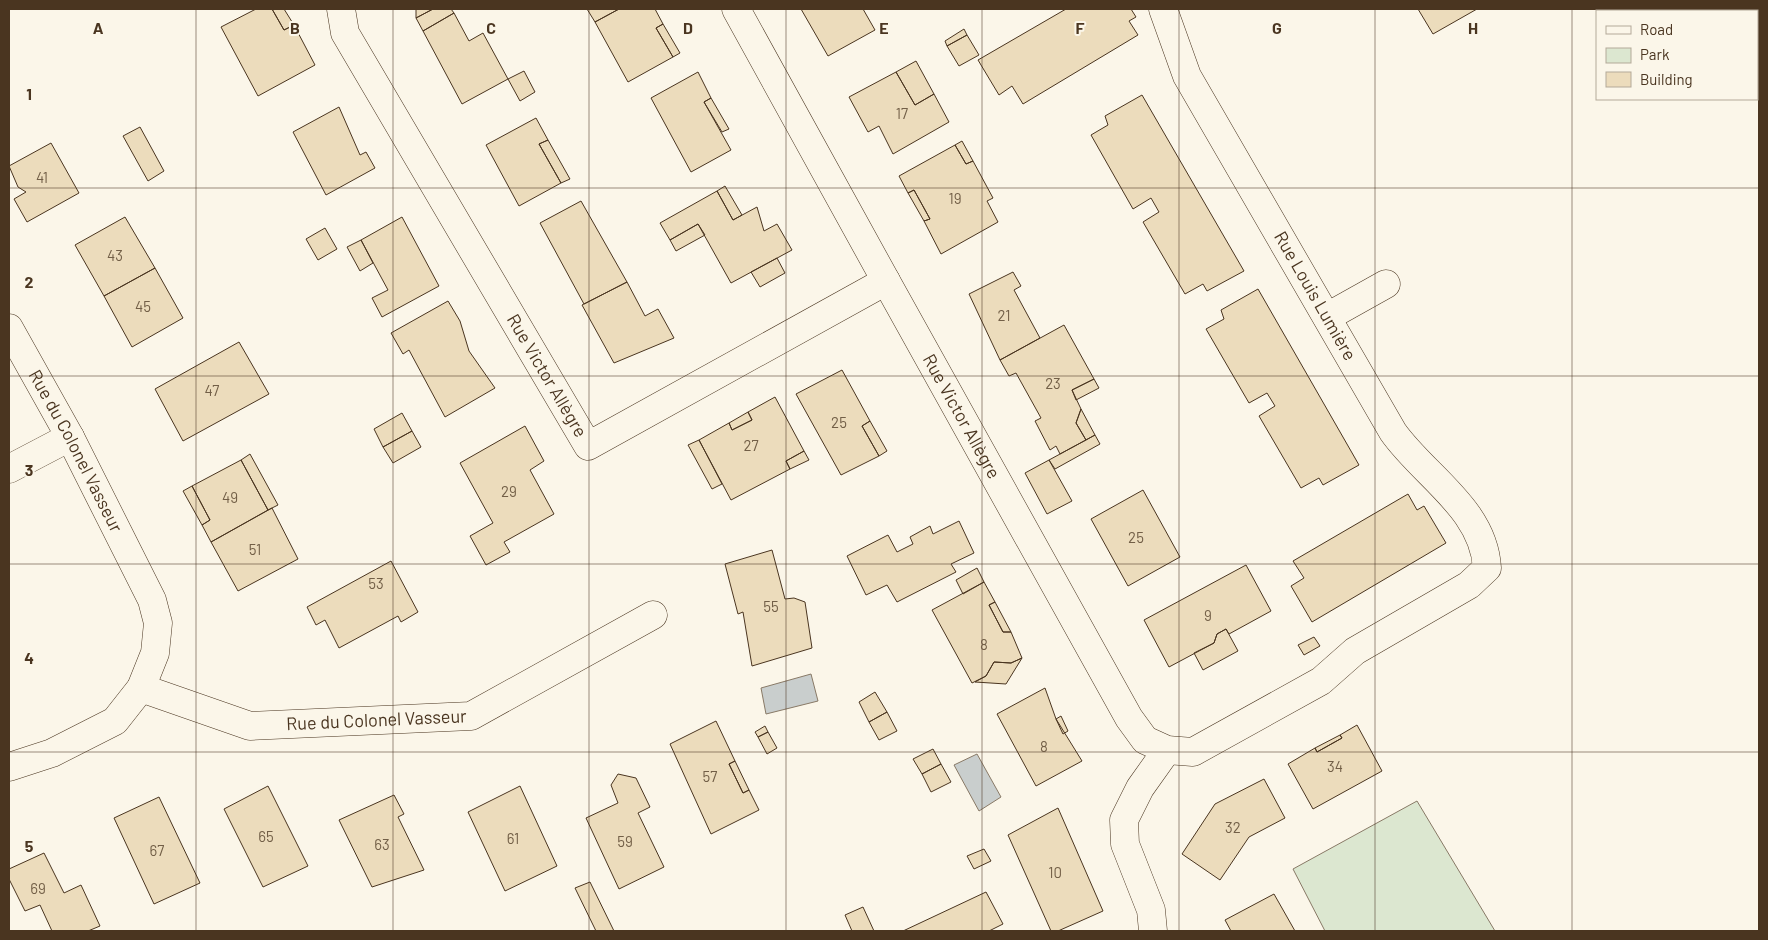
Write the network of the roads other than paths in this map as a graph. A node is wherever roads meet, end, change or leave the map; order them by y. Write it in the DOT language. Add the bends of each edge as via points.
graph roads {
  1 [pos="341,9"];
  2 [pos="736,9"];
  3 [pos="1163,9"];
  4 [pos="886,281"];
  5 [pos="1386,284"];
  6 [pos="1327,317"];
  7 [pos="9,328"];
  8 [pos="70,438"];
  9 [pos="9,469"];
  10 [pos="653,615"];
  11 [pos="141,688"];
  12 [pos="1167,750"];
  13 [pos="9,767"];
  14 [pos="1153,931"];
  1 -- 4 [label="street, Rue Victor Allègre" via="345,33 588,446"];
  2 -- 4 [label="street, Rue Victor Allègre"];
  3 -- 6 [label="street, Rue Louis Lumière" via="1187,76"];
  4 -- 12 [label="street, Rue Victor Allègre" via="1129,718 1145,740"];
  5 -- 6 [label="street"];
  6 -- 12 [label="street, Rue Louis Lumière" via="1406,450 1454,496 1481,538 1487,568 1469,585 1355,651 1321,681 1193,752"];
  7 -- 8 [label="street, Rue du Colonel Vasseur"];
  8 -- 9 [label="street"];
  8 -- 11 [label="street, Rue du Colonel Vasseur" via="152,600 158,623 155,653"];
  10 -- 11 [label="street, Rue du Colonel Vasseur" via="471,716 250,726"];
  11 -- 13 [label="street, Rue du Colonel Vasseur" via="115,721 52,753"];
  12 -- 14 [label="street" via="1140,788 1124,820 1125,844 1151,910"];
}
